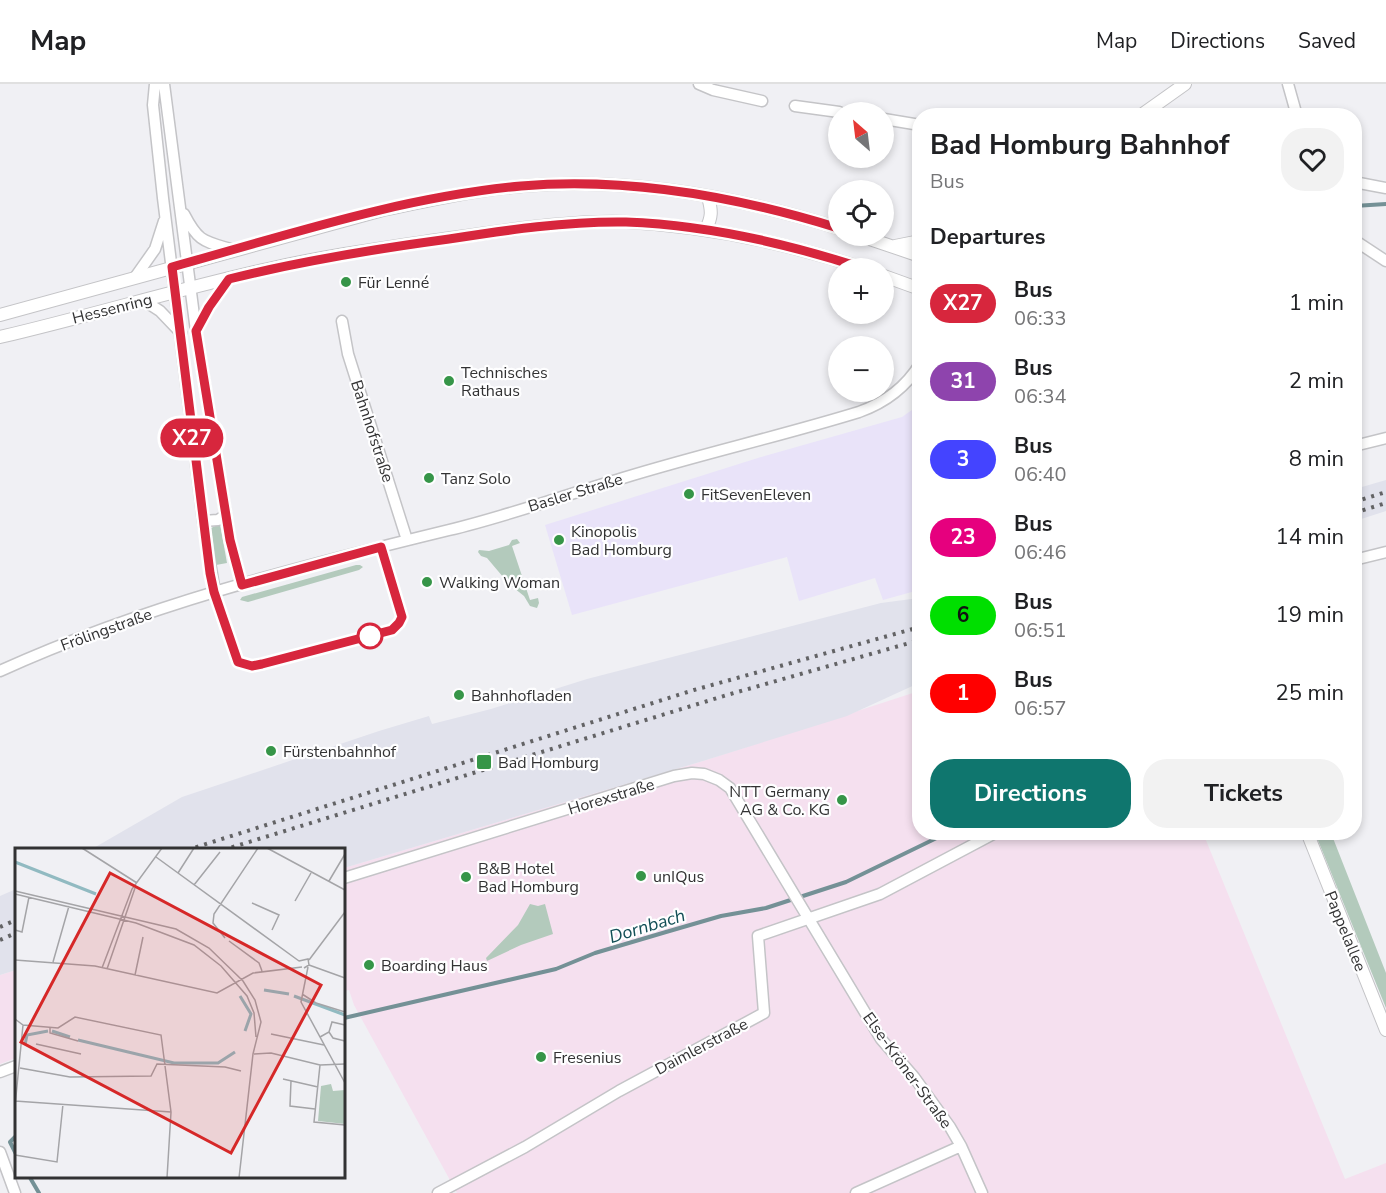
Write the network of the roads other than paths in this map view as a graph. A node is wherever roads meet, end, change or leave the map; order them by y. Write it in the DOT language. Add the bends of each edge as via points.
graph roads {
  1 [pos="155,84"];
  2 [pos="164,84"];
  3 [pos="699,84"];
  4 [pos="1185,84"];
  5 [pos="1288,84"];
  6 [pos="762,102"];
  7 [pos="795,106"];
  8 [pos="1151,108"];
  9 [pos="1295,108"];
  10 [pos="828,110"];
  11 [pos="894,121"];
  12 [pos="912,124"];
  13 [pos="1362,184"];
  14 [pos="1386,188"];
  15 [pos="708,198"];
  16 [pos="181,209"];
  17 [pos="166,215"];
  18 [pos="828,225"];
  19 [pos="706,230"];
  20 [pos="912,243"];
  21 [pos="1362,245"];
  22 [pos="891,246"];
  23 [pos="894,247"];
  24 [pos="234,250"];
  25 [pos="912,253"];
  26 [pos="831,258"];
  27 [pos="1386,261"];
  28 [pos="187,262"];
  29 [pos="172,267"];
  30 [pos="136,276"];
  31 [pos="229,279"];
  32 [pos="894,280"];
  33 [pos="912,286"];
  34 [pos="190,288"];
  35 [pos="176,292"];
  36 [pos="143,300"];
  37 [pos="0,315"];
  38 [pos="342,321"];
  39 [pos="196,331"];
  40 [pos="181,334"];
  41 [pos="0,337"];
  42 [pos="912,376"];
  43 [pos="1386,438"];
  44 [pos="1362,444"];
  45 [pos="226,515"];
  46 [pos="202,521"];
  47 [pos="407,540"];
  48 [pos="1386,552"];
  49 [pos="1362,559"];
  50 [pos="242,585"];
  51 [pos="214,592"];
  52 [pos="0,671"];
  53 [pos="982,840"];
  54 [pos="1310,840"];
  55 [pos="345,878"];
  56 [pos="809,919"];
  57 [pos="1386,1030"];
  58 [pos="15,1066"];
  59 [pos="0,1072"];
  60 [pos="961,1146"];
  61 [pos="0,1152"];
  62 [pos="15,1193"];
  63 [pos="438,1193"];
  64 [pos="856,1193"];
  65 [pos="982,1193"];
  1 -- 17 [label="street" via="153,105"];
  2 -- 16 [label="street"];
  3 -- 6 [label="street"];
  4 -- 8 [label="street"];
  5 -- 9 [label="street"];
  7 -- 10 [label="street"];
  11 -- 12 [label="street"];
  13 -- 14 [label="street"];
  15 -- 18 [label="street, Hessenring"];
  15 -- 19 [label="street" via="712,219"];
  15 -- 24 [label="street, Hessenring" via="593,184 490,190 383,210"];
  16 -- 24 [label="street" via="201,240"];
  16 -- 28 [label="street"];
  17 -- 29 [label="street"];
  17 -- 30 [label="street" via="155,249"];
  19 -- 26 [label="street, Hessenring"];
  19 -- 31 [label="street, Hessenring" via="626,222 552,226 302,262"];
  20 -- 23 [label="street"];
  21 -- 27 [label="street"];
  22 -- 23 [label="street"];
  23 -- 25 [label="street"];
  24 -- 28 [label="street, Hessenring"];
  28 -- 29 [label="street, Hessenring"];
  28 -- 34 [label="street"];
  29 -- 30 [label="street, Hessenring"];
  29 -- 35 [label="street"];
  30 -- 37 [label="street, Hessenring"];
  31 -- 34 [label="street, Hessenring"];
  31 -- 39 [label="street"];
  32 -- 33 [label="street"];
  34 -- 35 [label="street, Hessenring"];
  34 -- 39 [label="street"];
  35 -- 36 [label="street, Hessenring"];
  35 -- 40 [label="street"];
  36 -- 40 [label="street" via="160,311"];
  36 -- 41 [label="street, Hessenring"];
  38 -- 47 [label="street, Bahnhofstraße" via="348,354"];
  39 -- 45 [label="street"];
  40 -- 46 [label="street"];
  42 -- 47 [label="street, Basler Straße" via="893,394 859,412"];
  43 -- 44 [label="street"];
  45 -- 46 [label="street"];
  45 -- 50 [label="street"];
  46 -- 51 [label="street"];
  47 -- 50 [label="street, Basler Straße"];
  48 -- 49 [label="street"];
  50 -- 51 [label="street, Basler Straße"];
  51 -- 52 [label="street, Frölingstraße" via="81,637"];
  53 -- 56 [label="street, Daimlerstraße" via="880,894"];
  54 -- 57 [label="street, Pappelallee"];
  55 -- 56 [label="street, Horexstraße" via="674,776 704,774 730,788"];
  56 -- 60 [label="street, Else-Kröner-Straße" via="881,1039 914,1077"];
  56 -- 63 [label="street, Daimlerstraße" via="758,936 764,1012"];
  58 -- 59 [label="street"];
  60 -- 64 [label="street"];
  60 -- 65 [label="street, Else-Kröner-Straße"];
  61 -- 62 [label="street"];
}
